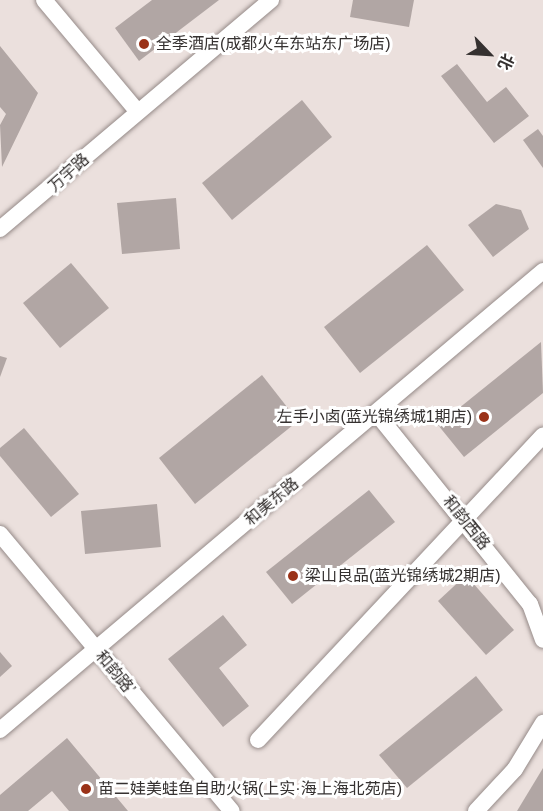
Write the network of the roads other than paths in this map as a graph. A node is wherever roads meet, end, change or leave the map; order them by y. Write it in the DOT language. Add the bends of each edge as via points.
graph roads {
  1 [pos="44,0"];
  2 [pos="271,0"];
  3 [pos="137,111"];
  4 [pos="0,229"];
  5 [pos="0,235"];
  6 [pos="543,271"];
  7 [pos="376,414"];
  8 [pos="543,435"];
  9 [pos="464,519"];
  10 [pos="0,534"];
  11 [pos="543,640"];
  12 [pos="96,650"];
  13 [pos="543,723"];
  14 [pos="0,730"];
  15 [pos="258,740"];
  16 [pos="232,811"];
  17 [pos="476,811"];
  1 -- 3 [label="street"];
  2 -- 3 [label="street, 万宇路"];
  3 -- 4 [label="street, 万宇路"];
  3 -- 5 [label="street, 万宇路"];
  6 -- 7 [label="street, 和美东路"];
  7 -- 9 [label="street, 和韵西路"];
  7 -- 12 [label="street, 和美东路"];
  8 -- 9 [label="street"];
  9 -- 11 [label="street, 和韵西路" via="530,604"];
  9 -- 15 [label="street"];
  10 -- 12 [label="street, 和韵路’"];
  12 -- 14 [label="street, 和美东路"];
  12 -- 16 [label="street, 和韵路’"];
  13 -- 17 [label="street" via="515,769"];
}
